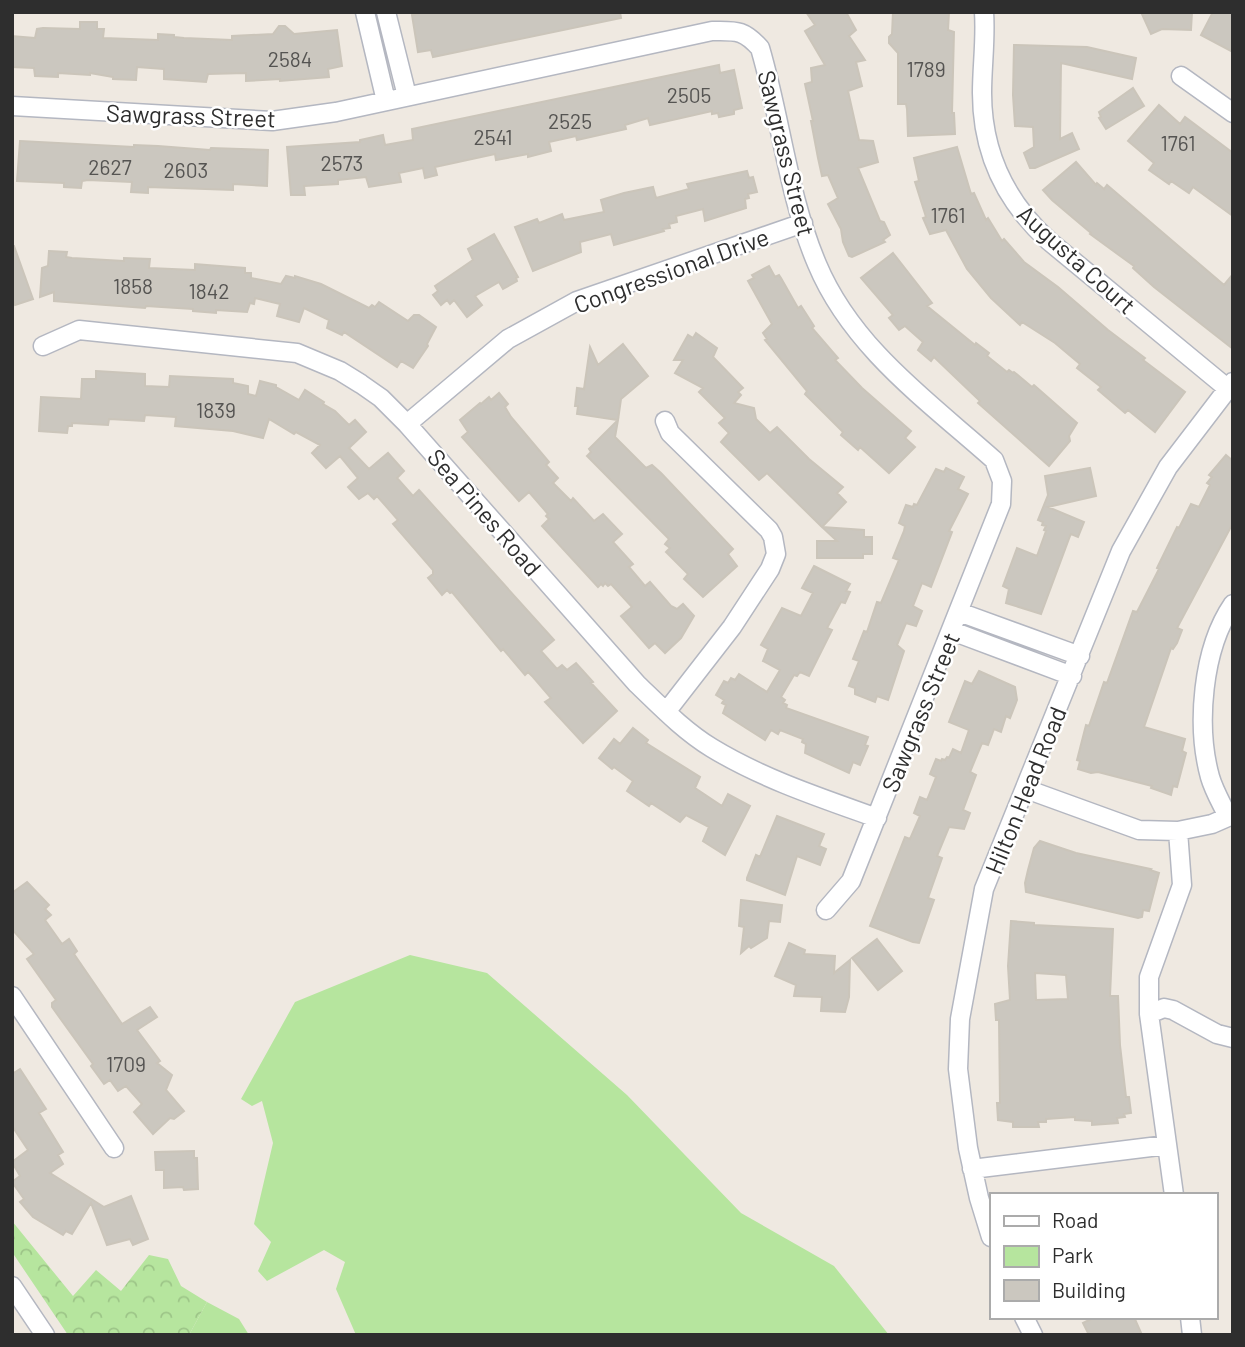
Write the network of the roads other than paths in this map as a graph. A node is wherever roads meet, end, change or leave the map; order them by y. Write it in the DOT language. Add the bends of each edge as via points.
graph roads {
  1 [pos="365,12"];
  2 [pos="386,12"];
  3 [pos="984,12"];
  4 [pos="1181,76"];
  5 [pos="407,96"];
  6 [pos="386,101"];
  7 [pos="12,107"];
  8 [pos="1233,113"];
  9 [pos="803,223"];
  10 [pos="43,346"];
  11 [pos="1230,385"];
  12 [pos="664,421"];
  13 [pos="407,424"];
  14 [pos="1233,604"];
  15 [pos="959,612"];
  16 [pos="952,631"];
  17 [pos="1080,656"];
  18 [pos="1072,676"];
  19 [pos="666,712"];
  20 [pos="1026,789"];
  21 [pos="877,818"];
  22 [pos="1230,818"];
  23 [pos="1178,831"];
  24 [pos="826,910"];
  25 [pos="12,996"];
  26 [pos="1149,1014"];
  27 [pos="1233,1038"];
  28 [pos="1167,1145"];
  29 [pos="114,1148"];
  30 [pos="972,1169"];
  31 [pos="1174,1193"];
  32 [pos="990,1233"];
  33 [pos="12,1286"];
  34 [pos="1025,1319"];
  35 [pos="45,1335"];
  36 [pos="1033,1335"];
  1 -- 6 [label="street"];
  2 -- 5 [label="street"];
  3 -- 11 [label="street, Augusta Court" via="984,125 990,154 1006,190 1049,241"];
  4 -- 8 [label="street"];
  5 -- 6 [label="street, Sawgrass Street"];
  5 -- 9 [label="street, Sawgrass Street" via="712,31 739,31 760,48"];
  6 -- 7 [label="street, Sawgrass Street" via="272,121"];
  9 -- 13 [label="street, Congressional Drive" via="577,301 508,340"];
  9 -- 15 [label="street, Sawgrass Street" via="828,288 858,332 887,365 994,460 1002,481 1001,504"];
  10 -- 13 [label="street, Sea Pines Road" via="79,330 297,353 361,383"];
  11 -- 17 [label="street, Hilton Head Road" via="1168,467 1121,551"];
  12 -- 19 [label="street" via="670,433 769,530 776,554 732,627"];
  13 -- 19 [label="street, Sea Pines Road"];
  14 -- 22 [label="street" via="1209,667 1202,719 1211,778"];
  15 -- 16 [label="street, Sawgrass Street"];
  15 -- 17 [label="street"];
  16 -- 18 [label="street"];
  16 -- 21 [label="street, Sawgrass Street"];
  17 -- 18 [label="street, Hilton Head Road"];
  18 -- 20 [label="street, Hilton Head Road"];
  19 -- 21 [label="street, Sea Pines Road" via="710,747 778,782"];
  20 -- 23 [label="street" via="1139,830"];
  20 -- 30 [label="street, Hilton Head Road" via="984,889 960,1019 958,1069"];
  21 -- 24 [label="street, Sawgrass Street" via="851,881"];
  22 -- 23 [label="street"];
  23 -- 26 [label="street" via="1182,885 1149,977"];
  25 -- 29 [label="street"];
  26 -- 27 [label="street" via="1173,1010"];
  26 -- 28 [label="street"];
  28 -- 30 [label="street"];
  28 -- 31 [label="street"];
  30 -- 32 [label="street, Hilton Head Road"];
  33 -- 35 [label="street"];
  34 -- 36 [label="street"];
}
